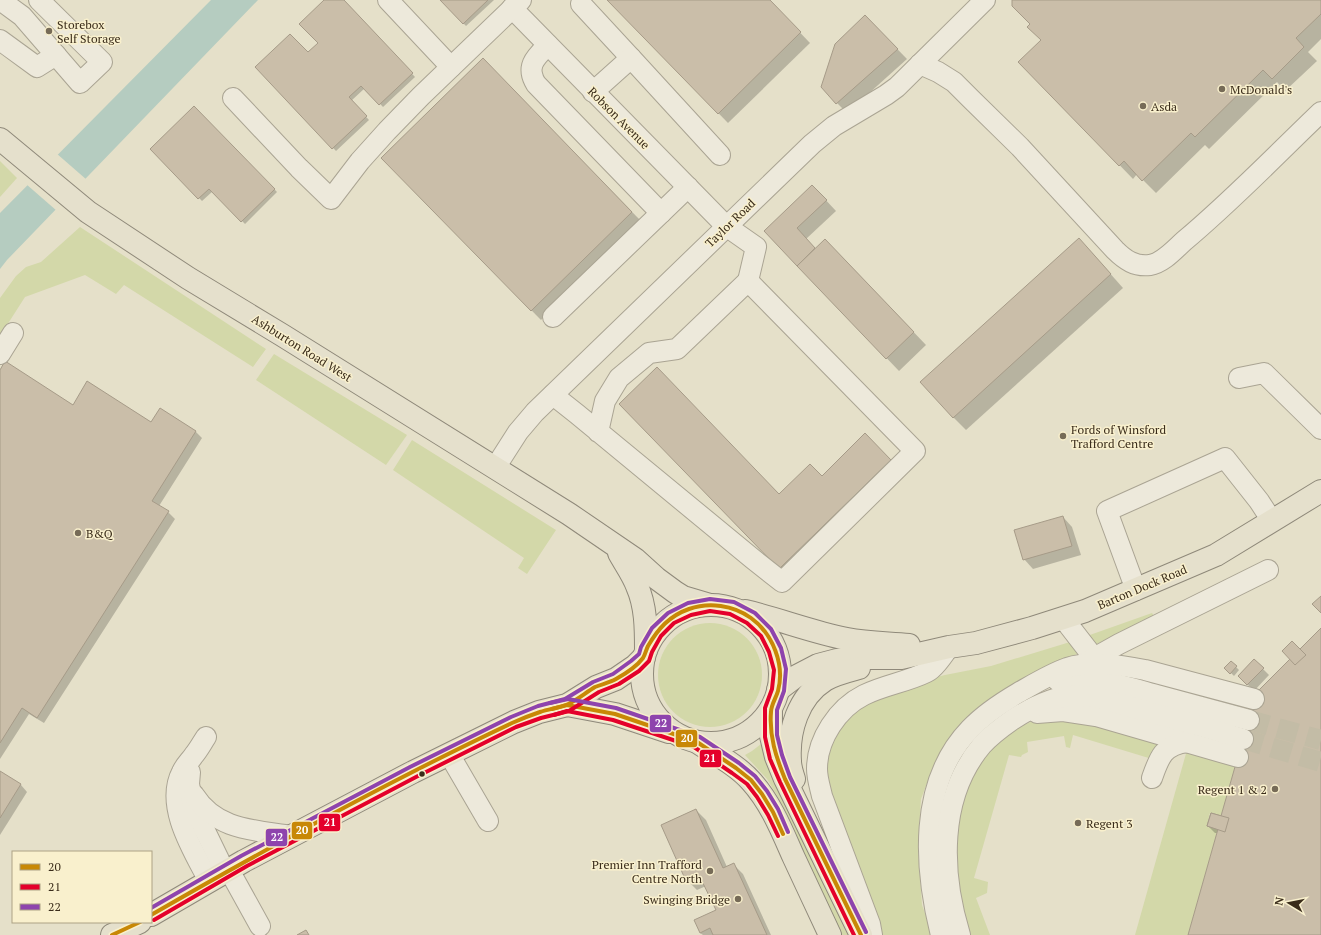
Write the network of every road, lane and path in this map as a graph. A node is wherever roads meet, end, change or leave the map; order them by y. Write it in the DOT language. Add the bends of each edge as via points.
graph roads {
  1 [pos="0,0"];
  2 [pos="39,0"];
  3 [pos="388,0"];
  4 [pos="985,0"];
  5 [pos="517,4"];
  6 [pos="581,4"];
  7 [pos="0,40"];
  8 [pos="548,45"];
  9 [pos="56,55"];
  10 [pos="631,58"];
  11 [pos="920,64"];
  12 [pos="451,67"];
  13 [pos="593,92"];
  14 [pos="232,98"];
  15 [pos="1321,112"];
  16 [pos="0,140"];
  17 [pos="720,155"];
  18 [pos="688,187"];
  19 [pos="661,213"];
  20 [pos="726,226"];
  21 [pos="748,281"];
  22 [pos="553,317"];
  23 [pos="13,333"];
  24 [pos="0,354"];
  25 [pos="1239,378"];
  26 [pos="553,395"];
  27 [pos="1321,429"];
  28 [pos="598,432"];
  29 [pos="495,468"];
  30 [pos="1321,491"];
  31 [pos="1272,521"];
  32 [pos="614,544"];
  33 [pos="1268,570"];
  34 [pos="1136,590"];
  35 [pos="710,605"];
  36 [pos="732,608"];
  37 [pos="1063,618"];
  38 [pos="949,647"];
  39 [pos="646,653"];
  40 [pos="901,658"];
  41 [pos="1088,662"];
  42 [pos="1028,687"];
  43 [pos="1254,699"];
  44 [pos="774,700"];
  45 [pos="567,705"];
  46 [pos="1019,716"];
  47 [pos="1249,720"];
  48 [pos="206,737"];
  49 [pos="690,740"];
  50 [pos="1187,742"];
  51 [pos="449,754"];
  52 [pos="195,755"];
  53 [pos="1152,778"];
  54 [pos="190,784"];
  55 [pos="805,819"];
  56 [pos="488,821"];
  57 [pos="291,836"];
  58 [pos="221,874"];
  59 [pos="152,914"];
  60 [pos="138,923"];
  61 [pos="260,926"];
  62 [pos="112,935"];
  63 [pos="830,935"];
  64 [pos="861,935"];
  65 [pos="872,935"];
  66 [pos="941,935"];
  67 [pos="960,935"];
  1 -- 9 [label="street" via="22,16"];
  2 -- 9 [label="street" via="102,62 80,83"];
  3 -- 12 [label="street"];
  4 -- 11 [label="street, Taylor Road"];
  5 -- 8 [label="street, Robson Avenue"];
  5 -- 12 [label="street, Robson Avenue"];
  6 -- 10 [label="street"];
  7 -- 9 [label="street" via="37,68"];
  8 -- 13 [label="street, Robson Avenue"];
  8 -- 19 [label="street" via="533,61 531,74 536,84"];
  10 -- 13 [label="street"];
  10 -- 17 [label="street"];
  11 -- 15 [label="street" via="954,82 1020,147 1125,260 1138,264 1151,265 1172,252"];
  11 -- 20 [label="street, Taylor Road" via="886,95 834,126 812,144"];
  12 -- 14 [label="street, Robson Avenue" via="387,131 360,161 331,200"];
  13 -- 18 [label="street, Robson Avenue"];
  16 -- 29 [label="main road, Ashburton Road West" via="88,212 188,278"];
  18 -- 19 [label="street"];
  18 -- 20 [label="street, Robson Avenue"];
  19 -- 22 [label="street"];
  20 -- 21 [label="street, Robson Avenue" via="756,247"];
  20 -- 26 [label="street, Taylor Road"];
  21 -- 28 [label="street" via="677,349 649,353 619,378 605,401"];
  21 -- 28 [label="street" via="915,451 782,582"];
  23 -- 24 [label="street"];
  25 -- 27 [label="street" via="1266,365"];
  26 -- 28 [label="street"];
  26 -- 29 [label="street, Taylor Road" via="518,432"];
  29 -- 32 [label="main road, Ashburton Road West"];
  30 -- 31 [label="main road, Barton Dock Road"];
  31 -- 34 [label="main road, Barton Dock Road" via="1216,555"];
  31 -- 34 [label="street" via="1225,458 1107,512"];
  32 -- 35 [label="main road, Ashburton Road West" via="675,592"];
  32 -- 39 [label="main road, Ashburton Road West" via="637,586 643,603"];
  33 -- 41 [label="street"];
  34 -- 37 [label="main road, Barton Dock Road"];
  35 -- 36 [label="main road"];
  35 -- 39 [label="main road" via="689,609 671,618 656,632"];
  36 -- 38 [label="main road, Barton Dock Road" via="847,639"];
  36 -- 44 [label="main road" via="751,618 766,632 776,650 780,670"];
  37 -- 38 [label="main road, Barton Dock Road" via="976,643"];
  37 -- 41 [label="street"];
  38 -- 40 [label="main road, Barton Dock Road"];
  38 -- 65 [label="street" via="929,672 864,695 853,703 836,718 821,744 817,769 818,783"];
  39 -- 45 [label="main road" via="625,674"];
  39 -- 49 [label="main road" via="642,676 645,695 654,713 667,728"];
  40 -- 44 [label="main road, Barton Dock Road" via="860,658 818,665 795,677"];
  40 -- 55 [label="main road" via="825,680 806,698 799,709 793,726 790,763"];
  41 -- 42 [label="street" via="1068,668"];
  41 -- 43 [label="street" via="1145,670"];
  42 -- 47 [label="street" via="1070,679 1096,680"];
  42 -- 66 [label="street" via="1002,702 969,729 940,776 932,803 928,854"];
  44 -- 49 [label="main road" via="757,726 739,738 719,743"];
  44 -- 55 [label="main road" via="771,736 776,757"];
  45 -- 49 [label="main road" via="615,714"];
  45 -- 51 [label="main road" via="514,722"];
  46 -- 50 [label="street" via="1049,712 1079,713"];
  46 -- 50 [label="street" via="1055,699 1085,696 1157,714 1241,748"];
  46 -- 67 [label="street" via="982,744 958,784 952,805 948,826 948,875"];
  48 -- 52 [label="street"];
  49 -- 63 [label="main road" via="736,768 751,780 762,794 773,812"];
  50 -- 53 [label="street" via="1167,749 1158,762"];
  51 -- 56 [label="street"];
  51 -- 57 [label="main road"];
  52 -- 54 [label="street"];
  52 -- 58 [label="street" via="181,773 177,796 178,810 190,846"];
  54 -- 57 [label="street" via="199,803 207,812 222,821"];
  54 -- 58 [label="street" via="193,806"];
  55 -- 64 [label="main road"];
  57 -- 58 [label="main road"];
  58 -- 59 [label="main road"];
  58 -- 61 [label="street"];
  60 -- 62 [label="main road"];
}
